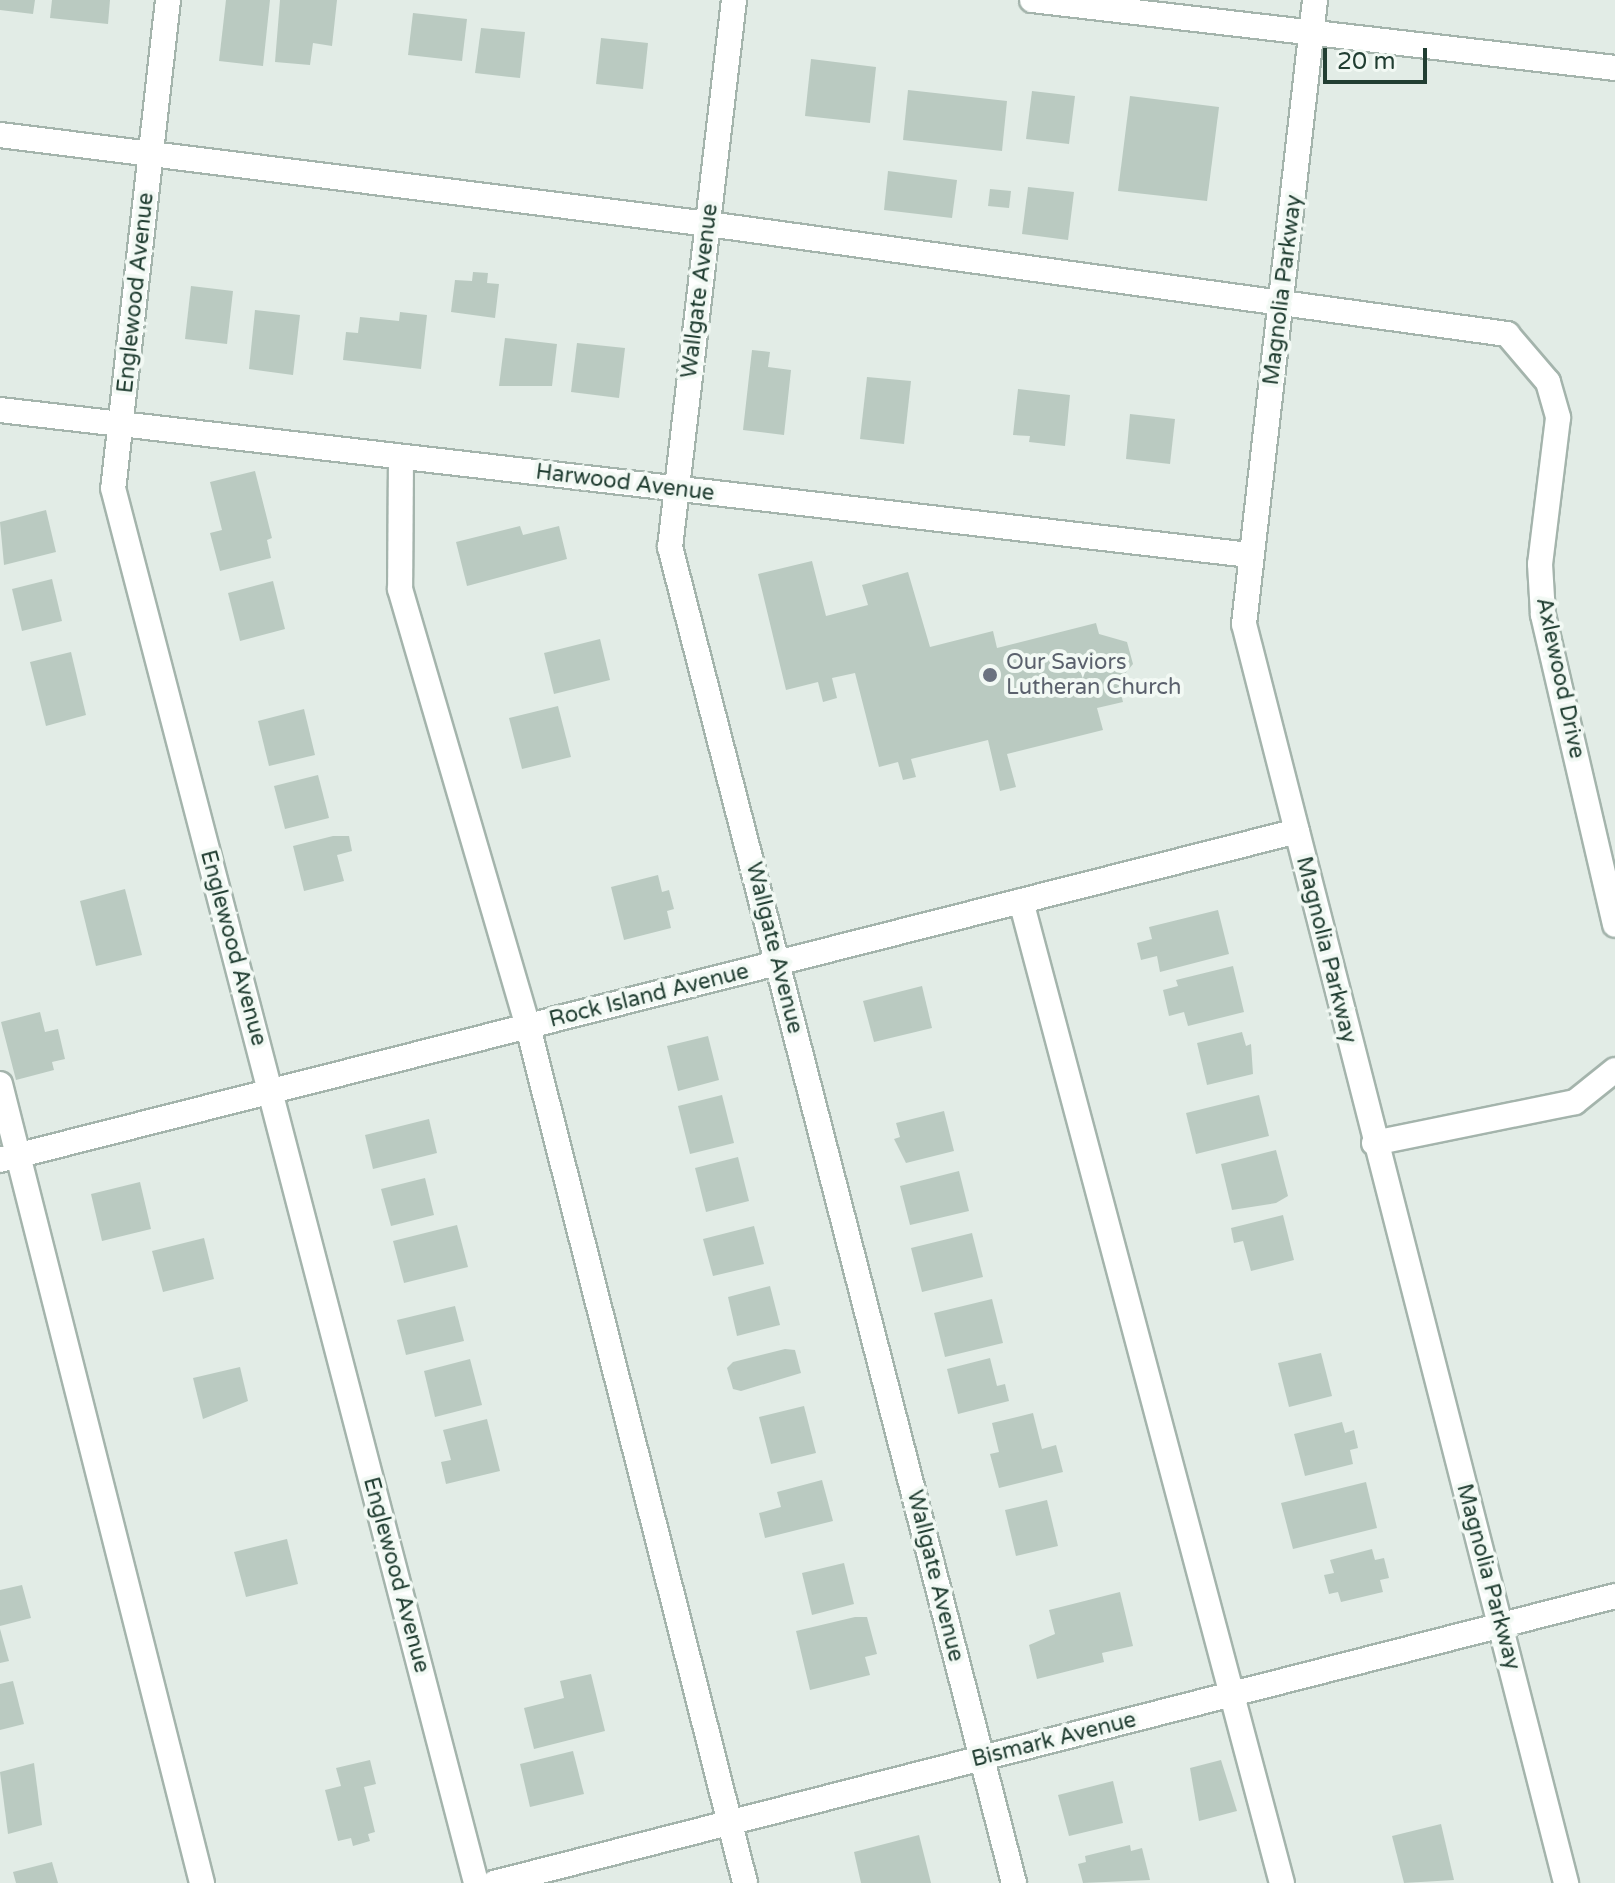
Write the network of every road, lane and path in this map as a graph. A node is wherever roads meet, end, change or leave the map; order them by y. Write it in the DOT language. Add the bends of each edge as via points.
graph roads {
  1 [pos="168,0"];
  2 [pos="734,0"];
  3 [pos="1032,0"];
  4 [pos="1315,0"];
  5 [pos="1312,32"];
  6 [pos="1615,68"];
  7 [pos="0,135"];
  8 [pos="152,154"];
  9 [pos="708,224"];
  10 [pos="1283,306"];
  11 [pos="0,410"];
  12 [pos="122,425"];
  13 [pos="401,457"];
  14 [pos="676,489"];
  15 [pos="1249,555"];
  16 [pos="1297,831"];
  17 [pos="1021,901"];
  18 [pos="1615,925"];
  19 [pos="777,963"];
  20 [pos="528,1027"];
  21 [pos="1615,1070"];
  22 [pos="0,1084"];
  23 [pos="270,1091"];
  24 [pos="1374,1143"];
  25 [pos="9,1158"];
  26 [pos="1615,1596"];
  27 [pos="1501,1625"];
  28 [pos="1233,1694"];
  29 [pos="982,1758"];
  30 [pos="730,1823"];
  31 [pos="202,1883"];
  32 [pos="476,1883"];
  33 [pos="494,1883"];
  34 [pos="745,1883"];
  35 [pos="1014,1883"];
  36 [pos="1282,1883"];
  37 [pos="1566,1883"];
  1 -- 8 [label="street, Englewood Avenue"];
  2 -- 9 [label="street, Wallgate Avenue"];
  3 -- 5 [label="street"];
  4 -- 5 [label="street, Magnolia Parkway"];
  5 -- 6 [label="street"];
  5 -- 10 [label="street, Magnolia Parkway"];
  7 -- 8 [label="street, Axlewood Drive"];
  8 -- 9 [label="street, Axlewood Drive"];
  8 -- 12 [label="street, Englewood Avenue"];
  9 -- 10 [label="street, Axlewood Drive"];
  9 -- 14 [label="street, Wallgate Avenue"];
  10 -- 15 [label="street, Magnolia Parkway"];
  10 -- 18 [label="street, Axlewood Drive" via="1507,334 1548,382 1558,418 1540,564 1543,615"];
  11 -- 12 [label="street, Harwood Avenue"];
  12 -- 13 [label="street, Harwood Avenue"];
  12 -- 23 [label="street, Englewood Avenue" via="113,488"];
  13 -- 14 [label="street, Harwood Avenue"];
  13 -- 20 [label="street" via="400,589"];
  14 -- 15 [label="street, Harwood Avenue"];
  14 -- 19 [label="street, Wallgate Avenue" via="670,547"];
  15 -- 16 [label="street, Magnolia Parkway" via="1244,624"];
  16 -- 17 [label="street, Rock Island Avenue"];
  16 -- 24 [label="street, Magnolia Parkway"];
  17 -- 19 [label="street, Rock Island Avenue"];
  17 -- 28 [label="street"];
  19 -- 20 [label="street, Rock Island Avenue"];
  19 -- 29 [label="street, Wallgate Avenue"];
  20 -- 23 [label="street, Rock Island Avenue"];
  20 -- 30 [label="street"];
  21 -- 24 [label="street" via="1575,1102"];
  22 -- 25 [label="street"];
  23 -- 25 [label="street, Rock Island Avenue"];
  23 -- 32 [label="street, Englewood Avenue"];
  24 -- 27 [label="street, Magnolia Parkway"];
  25 -- 31 [label="street"];
  26 -- 27 [label="street, Bismark Avenue"];
  27 -- 28 [label="street, Bismark Avenue"];
  27 -- 37 [label="street, Magnolia Parkway"];
  28 -- 29 [label="street, Bismark Avenue"];
  28 -- 36 [label="street"];
  29 -- 30 [label="street, Bismark Avenue"];
  29 -- 35 [label="street, Wallgate Avenue"];
  30 -- 33 [label="street, Bismark Avenue"];
  30 -- 34 [label="street"];
}
